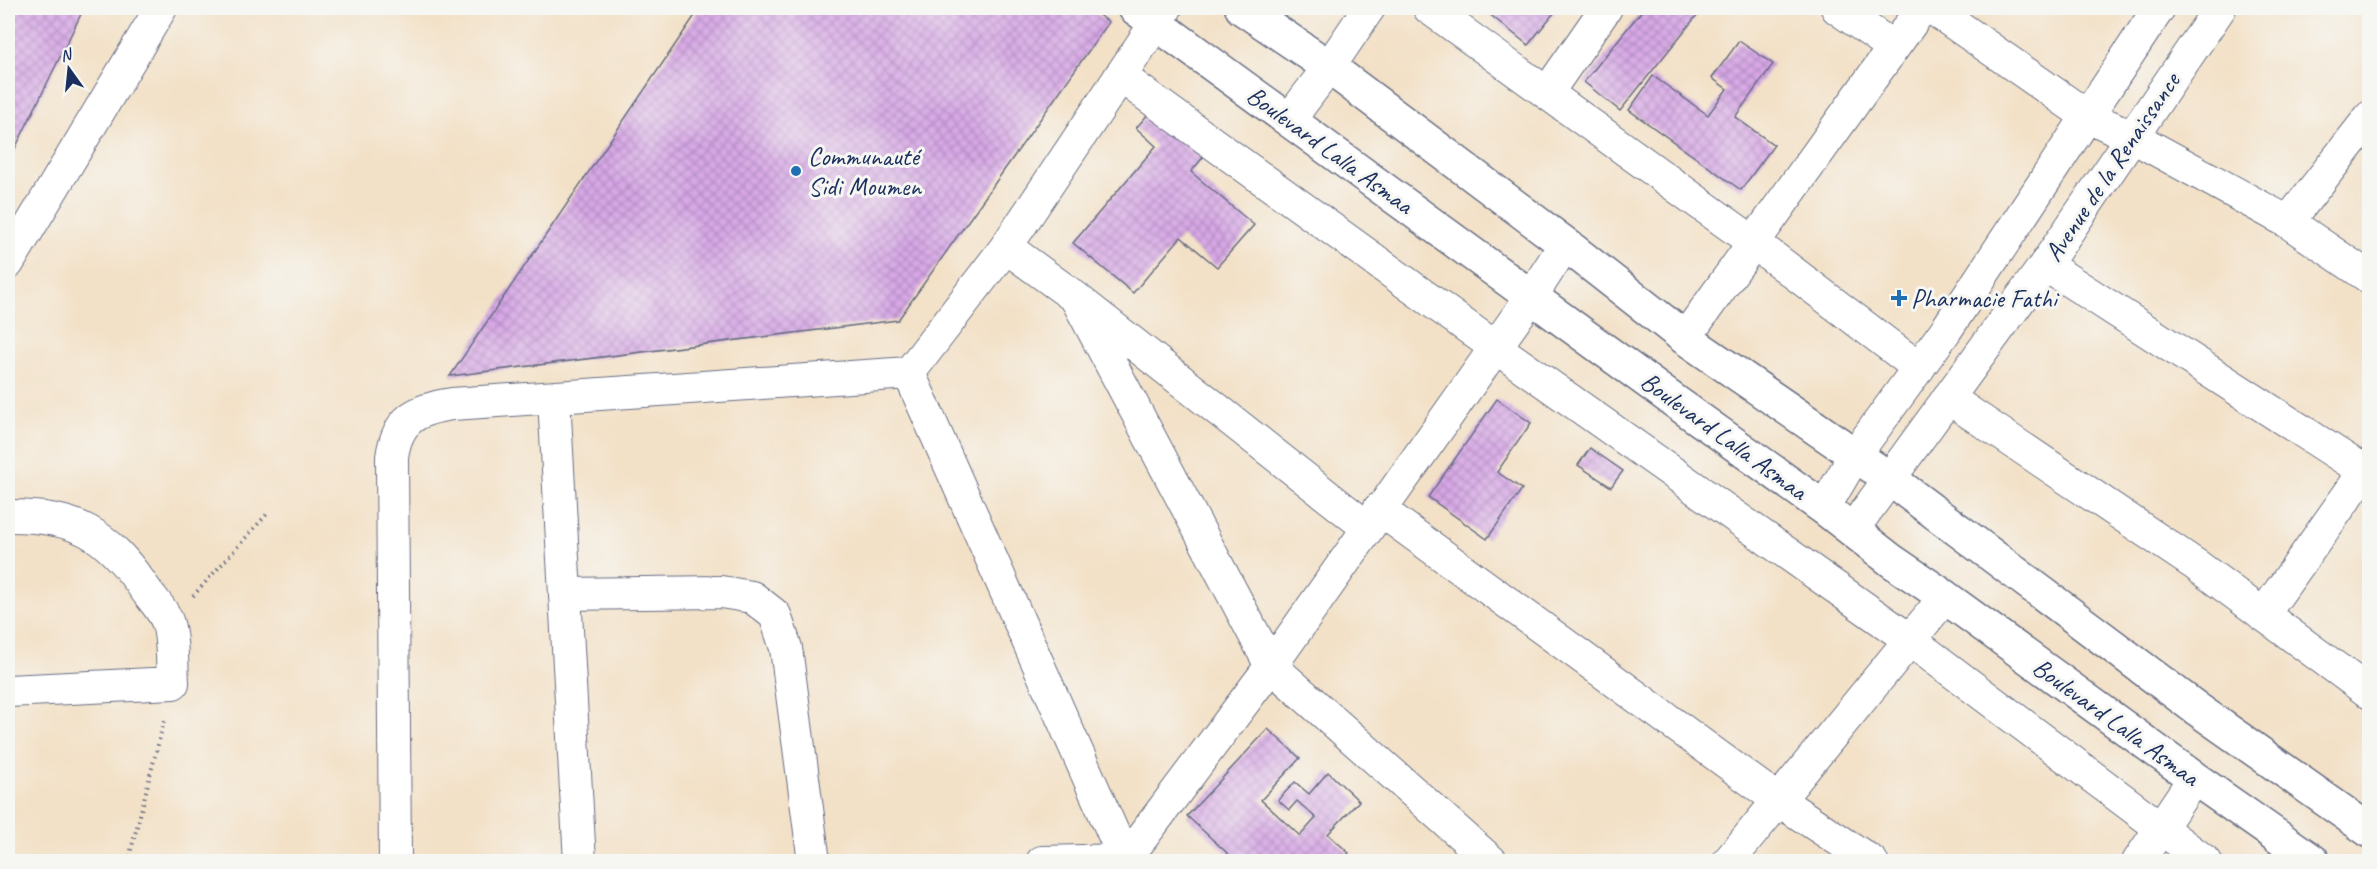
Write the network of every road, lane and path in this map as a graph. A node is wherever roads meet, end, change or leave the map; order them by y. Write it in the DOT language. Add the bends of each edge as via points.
graph roads {
  1 [pos="161,8"];
  2 [pos="1242,8"];
  3 [pos="1369,8"];
  4 [pos="1430,8"];
  5 [pos="1606,8"];
  6 [pos="1837,8"];
  7 [pos="1922,8"];
  8 [pos="1932,8"];
  9 [pos="2159,8"];
  10 [pos="2220,8"];
  11 [pos="1152,13"];
  12 [pos="1893,47"];
  13 [pos="1329,67"];
  14 [pos="1120,76"];
  15 [pos="1547,93"];
  16 [pos="2087,116"];
  17 [pos="2370,117"];
  18 [pos="1289,120"];
  19 [pos="2133,138"];
  20 [pos="2288,222"];
  21 [pos="1753,242"];
  22 [pos="1565,244"];
  23 [pos="1006,247"];
  24 [pos="8,263"];
  25 [pos="2045,265"];
  26 [pos="2370,278"];
  27 [pos="1531,297"];
  28 [pos="1076,298"];
  29 [pos="1685,338"];
  30 [pos="1496,347"];
  31 [pos="1919,368"];
  32 [pos="909,373"];
  33 [pos="554,398"];
  34 [pos="1948,398"];
  35 [pos="1855,455"];
  36 [pos="2367,467"];
  37 [pos="1890,479"];
  38 [pos="8,508"];
  39 [pos="1824,508"];
  40 [pos="268,513"];
  41 [pos="1374,519"];
  42 [pos="1853,529"];
  43 [pos="565,594"];
  44 [pos="1945,597"];
  45 [pos="2264,615"];
  46 [pos="168,623"];
  47 [pos="1910,640"];
  48 [pos="1270,666"];
  49 [pos="173,683"];
  50 [pos="8,691"];
  51 [pos="2370,693"];
  52 [pos="2193,778"];
  53 [pos="1778,800"];
  54 [pos="2161,827"];
  55 [pos="2370,831"];
  56 [pos="128,861"];
  57 [pos="395,861"];
  58 [pos="580,861"];
  59 [pos="814,861"];
  60 [pos="1042,861"];
  61 [pos="1126,861"];
  62 [pos="1492,861"];
  63 [pos="1728,861"];
  64 [pos="1872,861"];
  65 [pos="2138,861"];
  66 [pos="2206,861"];
  67 [pos="2314,861"];
  1 -- 24 [label="street"];
  2 -- 13 [label="main road"];
  3 -- 13 [label="street"];
  4 -- 15 [label="street"];
  5 -- 15 [label="street"];
  6 -- 12 [label="street"];
  7 -- 12 [label="street"];
  8 -- 16 [label="street"];
  9 -- 16 [label="street, Avenue de la Renaissance"];
  10 -- 19 [label="street, Avenue de la Renaissance"];
  11 -- 14 [label="street"];
  11 -- 18 [label="main road, Boulevard Lalla Asmaa"];
  12 -- 21 [label="street"];
  13 -- 18 [label="street"];
  13 -- 22 [label="main road"];
  14 -- 23 [label="street"];
  14 -- 30 [label="street"];
  15 -- 21 [label="street"];
  16 -- 19 [label="street"];
  16 -- 31 [label="street, Avenue de la Renaissance"];
  17 -- 20 [label="street"];
  18 -- 27 [label="main road, Boulevard Lalla Asmaa"];
  19 -- 20 [label="street"];
  19 -- 25 [label="street, Avenue de la Renaissance"];
  20 -- 26 [label="street"];
  21 -- 29 [label="street"];
  21 -- 31 [label="street"];
  22 -- 27 [label="street"];
  22 -- 29 [label="main road"];
  23 -- 28 [label="street"];
  23 -- 32 [label="street"];
  25 -- 34 [label="street, Avenue de la Renaissance"];
  25 -- 36 [label="street"];
  27 -- 30 [label="street"];
  27 -- 39 [label="main road, Boulevard Lalla Asmaa"];
  28 -- 41 [label="street"];
  28 -- 48 [label="street"];
  29 -- 35 [label="main road"];
  30 -- 41 [label="street"];
  30 -- 47 [label="street"];
  31 -- 35 [label="street, Avenue de la Renaissance"];
  32 -- 33 [label="street"];
  32 -- 61 [label="street"];
  33 -- 43 [label="street"];
  33 -- 57 [label="street" via="431,407 413,415 395,439"];
  34 -- 37 [label="street, Avenue de la Renaissance"];
  34 -- 45 [label="street"];
  35 -- 37 [label="main road"];
  35 -- 39 [label="street, Avenue de la Renaissance"];
  36 -- 45 [label="street"];
  37 -- 42 [label="street, Avenue de la Renaissance"];
  37 -- 55 [label="main road" via="2197,710"];
  38 -- 46 [label="street" via="80,526 100,538 134,574"];
  39 -- 42 [label="main road, Boulevard Lalla Asmaa"];
  40 -- 46 [label="path"];
  41 -- 48 [label="street"];
  41 -- 53 [label="street"];
  42 -- 44 [label="main road, Boulevard Lalla Asmaa"];
  43 -- 58 [label="street"];
  43 -- 59 [label="street" via="722,592 752,597 775,615 786,648"];
  44 -- 47 [label="street"];
  44 -- 52 [label="main road, Boulevard Lalla Asmaa"];
  45 -- 51 [label="street"];
  46 -- 49 [label="street"];
  47 -- 53 [label="street"];
  47 -- 54 [label="street"];
  48 -- 61 [label="street"];
  48 -- 62 [label="street"];
  49 -- 50 [label="street"];
  49 -- 56 [label="path"];
  52 -- 54 [label="street"];
  52 -- 67 [label="main road, Boulevard Lalla Asmaa"];
  53 -- 63 [label="street"];
  53 -- 64 [label="street"];
  54 -- 65 [label="street"];
  54 -- 66 [label="street"];
  60 -- 61 [label="street"];
}
